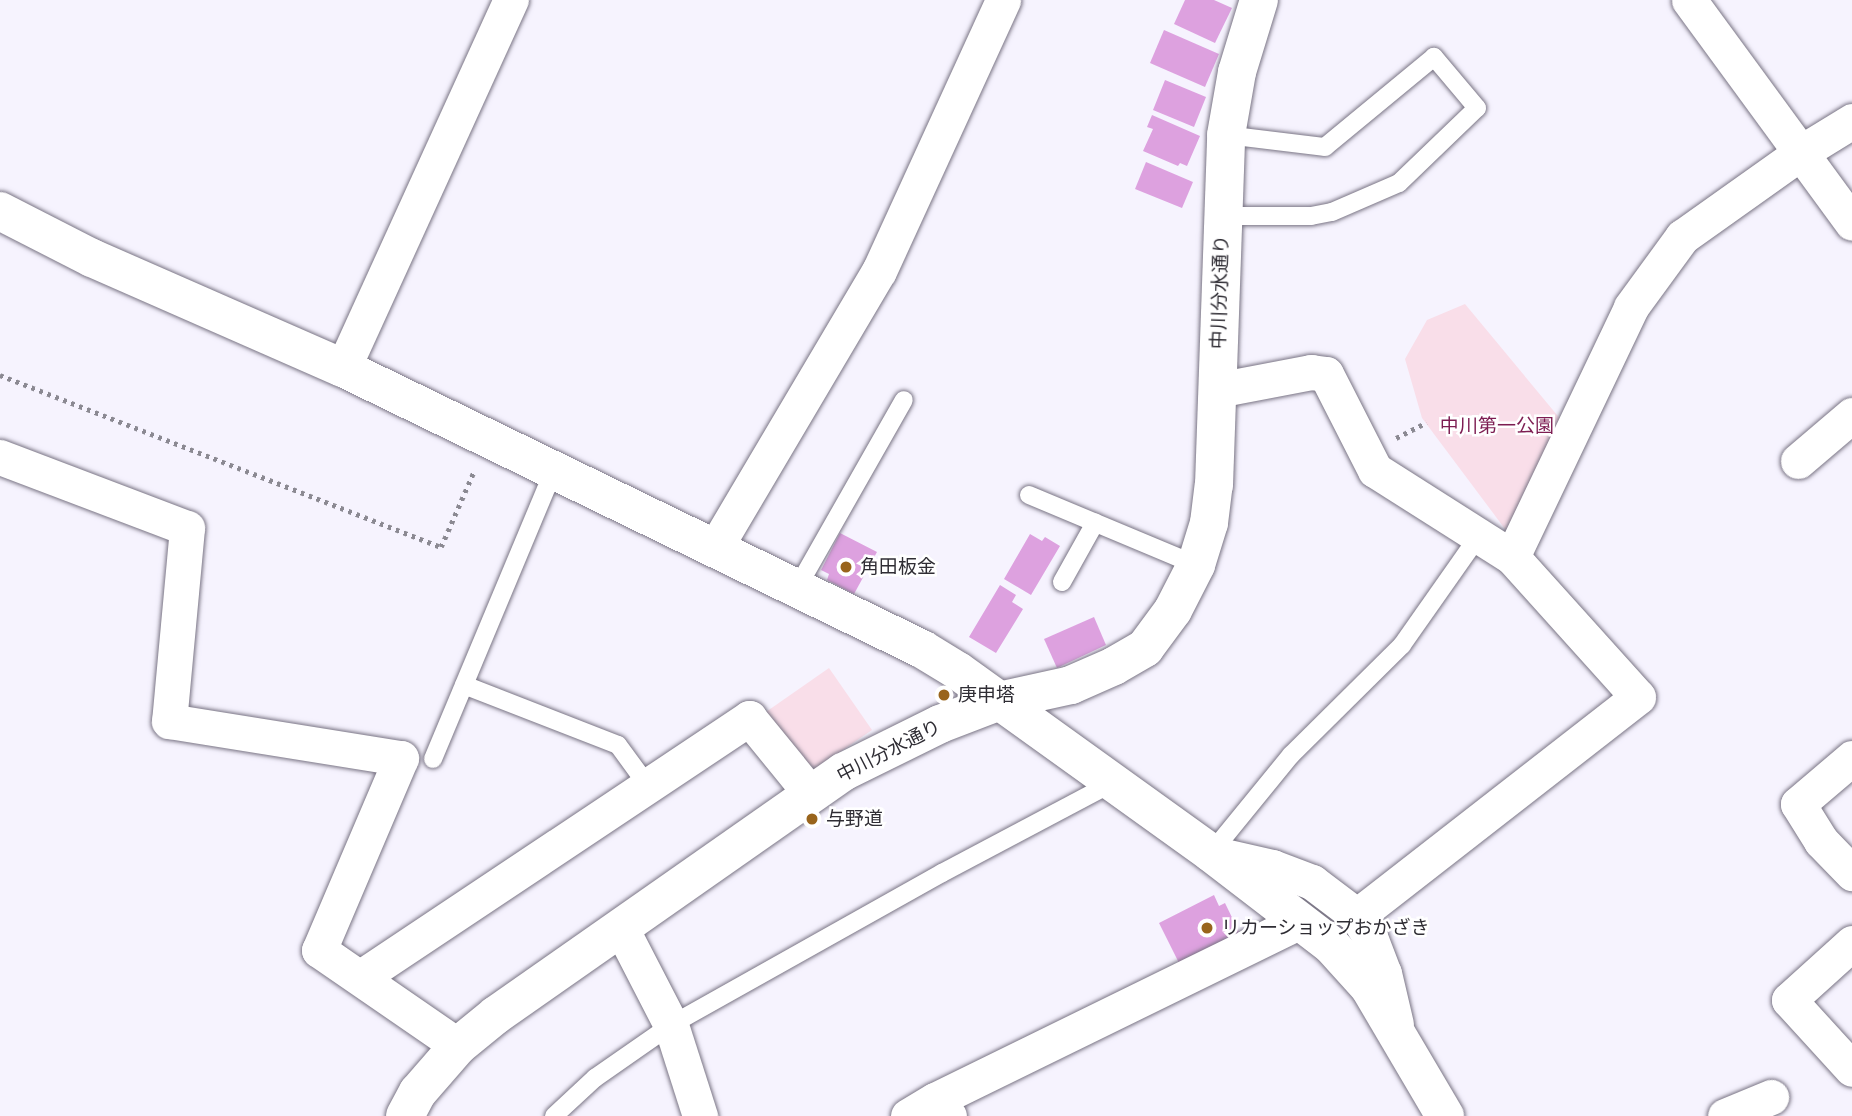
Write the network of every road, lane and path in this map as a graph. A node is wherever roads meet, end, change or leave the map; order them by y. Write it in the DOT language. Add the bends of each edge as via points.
graph roads {
  1 [pos="511,0"];
  2 [pos="1003,0"];
  3 [pos="1259,0"];
  4 [pos="1689,0"];
  5 [pos="1852,121"];
  6 [pos="1226,135"];
  7 [pos="1800,153"];
  8 [pos="0,211"];
  9 [pos="1222,216"];
  10 [pos="1852,223"];
  11 [pos="343,368"];
  12 [pos="0,375"];
  13 [pos="1217,390"];
  14 [pos="904,400"];
  15 [pos="1852,415"];
  16 [pos="1426,423"];
  17 [pos="488,438"];
  18 [pos="1392,440"];
  19 [pos="0,457"];
  20 [pos="1798,461"];
  21 [pos="554,470"];
  22 [pos="1029,495"];
  23 [pos="1095,523"];
  24 [pos="1478,537"];
  25 [pos="715,548"];
  26 [pos="1511,557"];
  27 [pos="1196,565"];
  28 [pos="1062,582"];
  29 [pos="797,588"];
  30 [pos="464,685"];
  31 [pos="1003,700"];
  32 [pos="1852,758"];
  33 [pos="433,759"];
  34 [pos="1115,782"];
  35 [pos="648,786"];
  36 [pos="811,794"];
  37 [pos="1211,853"];
  38 [pos="1852,873"];
  39 [pos="1357,916"];
  40 [pos="1300,921"];
  41 [pos="621,928"];
  42 [pos="1852,943"];
  43 [pos="361,977"];
  44 [pos="671,1025"];
  45 [pos="1399,1038"];
  46 [pos="458,1046"];
  47 [pos="1852,1069"];
  48 [pos="1771,1097"];
  49 [pos="930,1111"];
  50 [pos="405,1116"];
  51 [pos="555,1116"];
  52 [pos="700,1116"];
  53 [pos="1445,1116"];
  54 [pos="1725,1116"];
  1 -- 11 [label="street"];
  2 -- 25 [label="street" via="879,271"];
  3 -- 6 [label="street, 中川分水通り" via="1237,72"];
  4 -- 7 [label="street"];
  5 -- 7 [label="street"];
  6 -- 9 [label="street, 中川分水通り"];
  6 -- 9 [label="lane" via="1325,147 1434,57 1477,108 1399,183 1332,212"];
  7 -- 10 [label="street"];
  7 -- 26 [label="street" via="1682,237 1631,307"];
  8 -- 11 [label="street" via="92,258"];
  9 -- 13 [label="street, 中川分水通り"];
  11 -- 17 [label="street"];
  12 -- 17 [label="path" via="441,547"];
  13 -- 24 [label="street" via="1311,372 1326,374 1375,470"];
  13 -- 27 [label="street, 中川分水通り" via="1214,485"];
  14 -- 29 [label="lane"];
  15 -- 20 [label="street"];
  16 -- 18 [label="path"];
  17 -- 21 [label="street"];
  19 -- 43 [label="street" via="187,528 169,721 401,758 319,950"];
  21 -- 25 [label="street"];
  21 -- 30 [label="lane"];
  22 -- 23 [label="lane"];
  23 -- 27 [label="lane"];
  23 -- 28 [label="lane"];
  24 -- 26 [label="street"];
  24 -- 37 [label="lane" via="1402,645 1291,755"];
  25 -- 29 [label="street"];
  26 -- 39 [label="street" via="1638,697"];
  27 -- 31 [label="street, 中川分水通り" via="1173,610 1145,648 1070,684"];
  29 -- 31 [label="street" via="922,649"];
  30 -- 33 [label="lane"];
  30 -- 35 [label="lane" via="618,745"];
  31 -- 34 [label="street"];
  31 -- 36 [label="street, 中川分水通り" via="887,749"];
  32 -- 38 [label="street" via="1798,804 1821,841"];
  34 -- 37 [label="street"];
  34 -- 44 [label="lane"];
  35 -- 36 [label="street" via="749,718"];
  35 -- 43 [label="street"];
  36 -- 41 [label="street, 中川分水通り"];
  37 -- 39 [label="street" via="1312,882"];
  37 -- 40 [label="street"];
  39 -- 45 [label="street" via="1384,974"];
  40 -- 45 [label="street" via="1331,945 1369,987"];
  40 -- 49 [label="street"];
  41 -- 44 [label="street"];
  41 -- 46 [label="street, 中川分水通り"];
  42 -- 47 [label="street" via="1789,1000"];
  43 -- 46 [label="street"];
  44 -- 51 [label="lane" via="594,1078"];
  44 -- 52 [label="street"];
  45 -- 53 [label="street"];
  46 -- 50 [label="street, 中川分水通り" via="418,1092"];
  48 -- 54 [label="street"];
}
